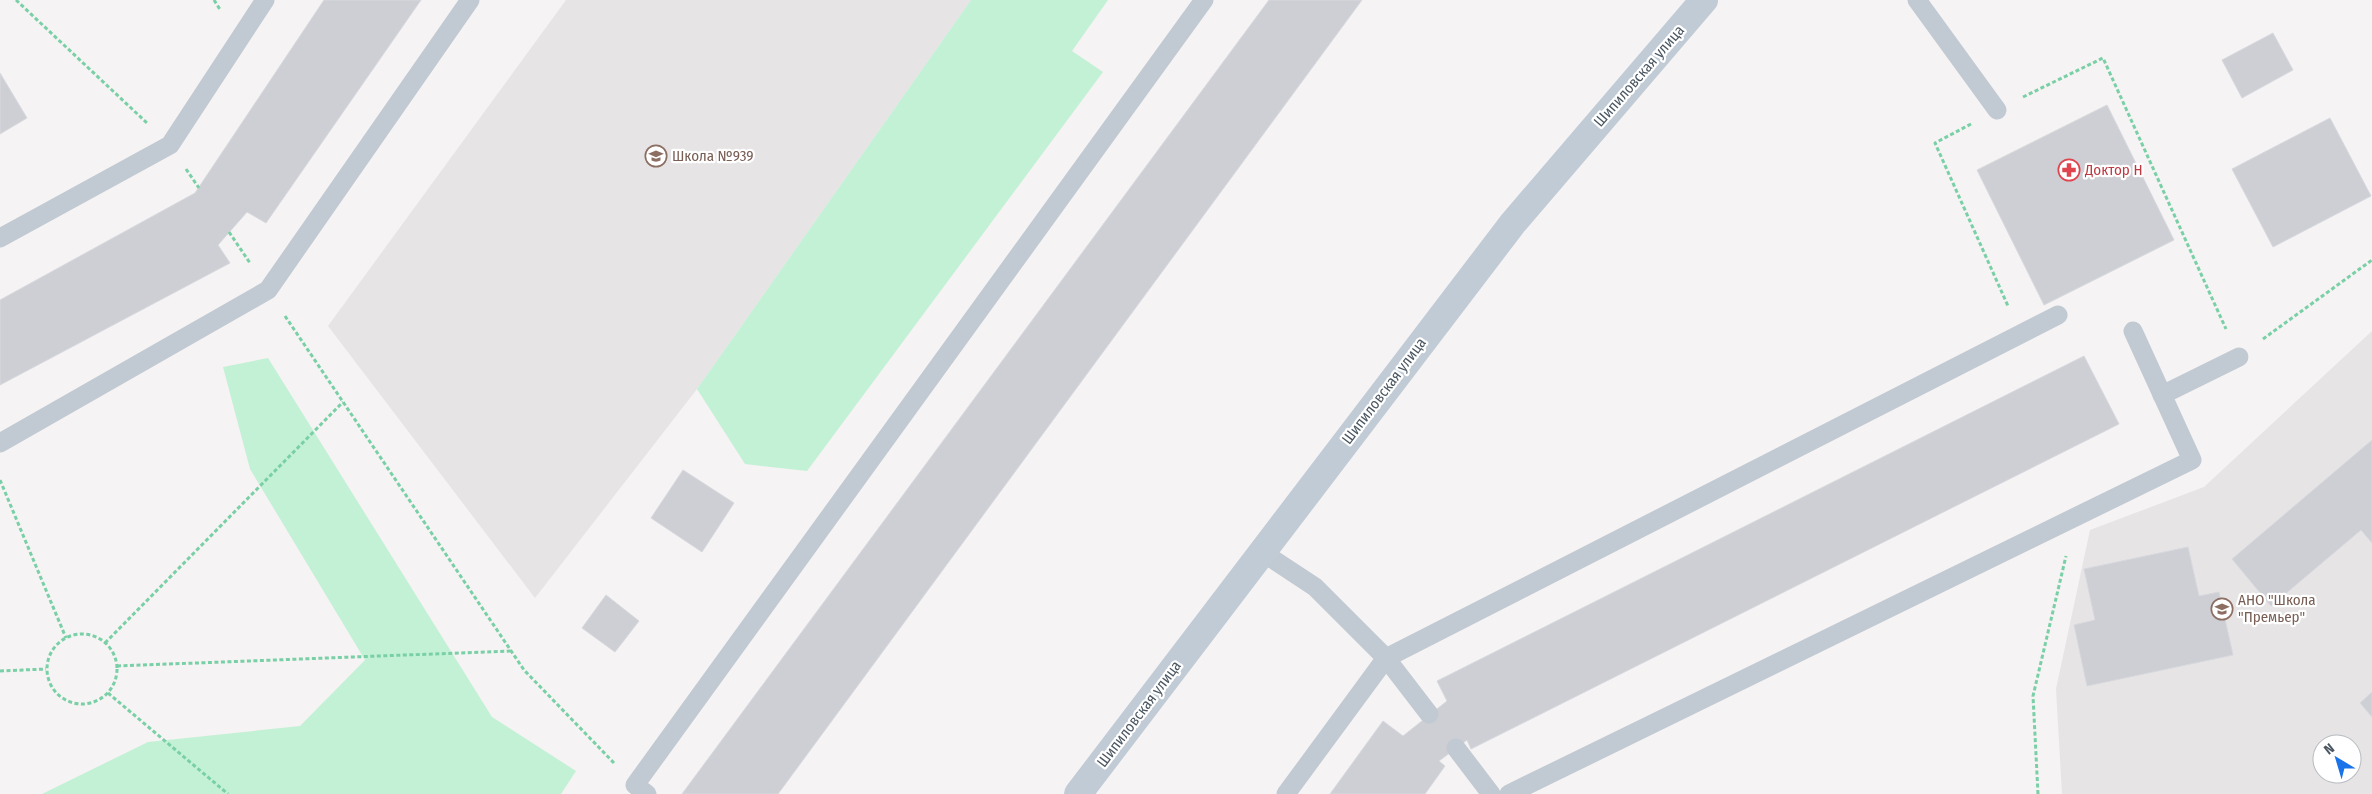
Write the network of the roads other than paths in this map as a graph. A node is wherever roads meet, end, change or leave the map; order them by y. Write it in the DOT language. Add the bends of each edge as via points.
graph roads {
  1 [pos="265,0"];
  2 [pos="470,0"];
  3 [pos="1204,0"];
  4 [pos="1704,0"];
  5 [pos="1917,0"];
  6 [pos="1997,110"];
  7 [pos="0,238"];
  8 [pos="2058,315"];
  9 [pos="2133,331"];
  10 [pos="2239,357"];
  11 [pos="2162,395"];
  12 [pos="0,443"];
  13 [pos="1262,552"];
  14 [pos="1386,658"];
  15 [pos="1429,714"];
  16 [pos="1456,748"];
  17 [pos="637,791"];
  18 [pos="1078,794"];
  19 [pos="1286,794"];
  20 [pos="1491,794"];
  21 [pos="1509,794"];
  1 -- 7 [label="lane" via="170,145"];
  2 -- 12 [label="lane" via="268,290"];
  3 -- 17 [label="lane"];
  4 -- 13 [label="main road, Шипиловская улица" via="1512,223"];
  5 -- 6 [label="lane"];
  8 -- 14 [label="lane"];
  9 -- 11 [label="lane"];
  10 -- 11 [label="lane"];
  11 -- 21 [label="lane" via="2192,460"];
  13 -- 14 [label="lane" via="1315,587"];
  13 -- 18 [label="main road, Шипиловская улица"];
  14 -- 15 [label="lane"];
  14 -- 19 [label="lane"];
  16 -- 20 [label="lane"];
}
